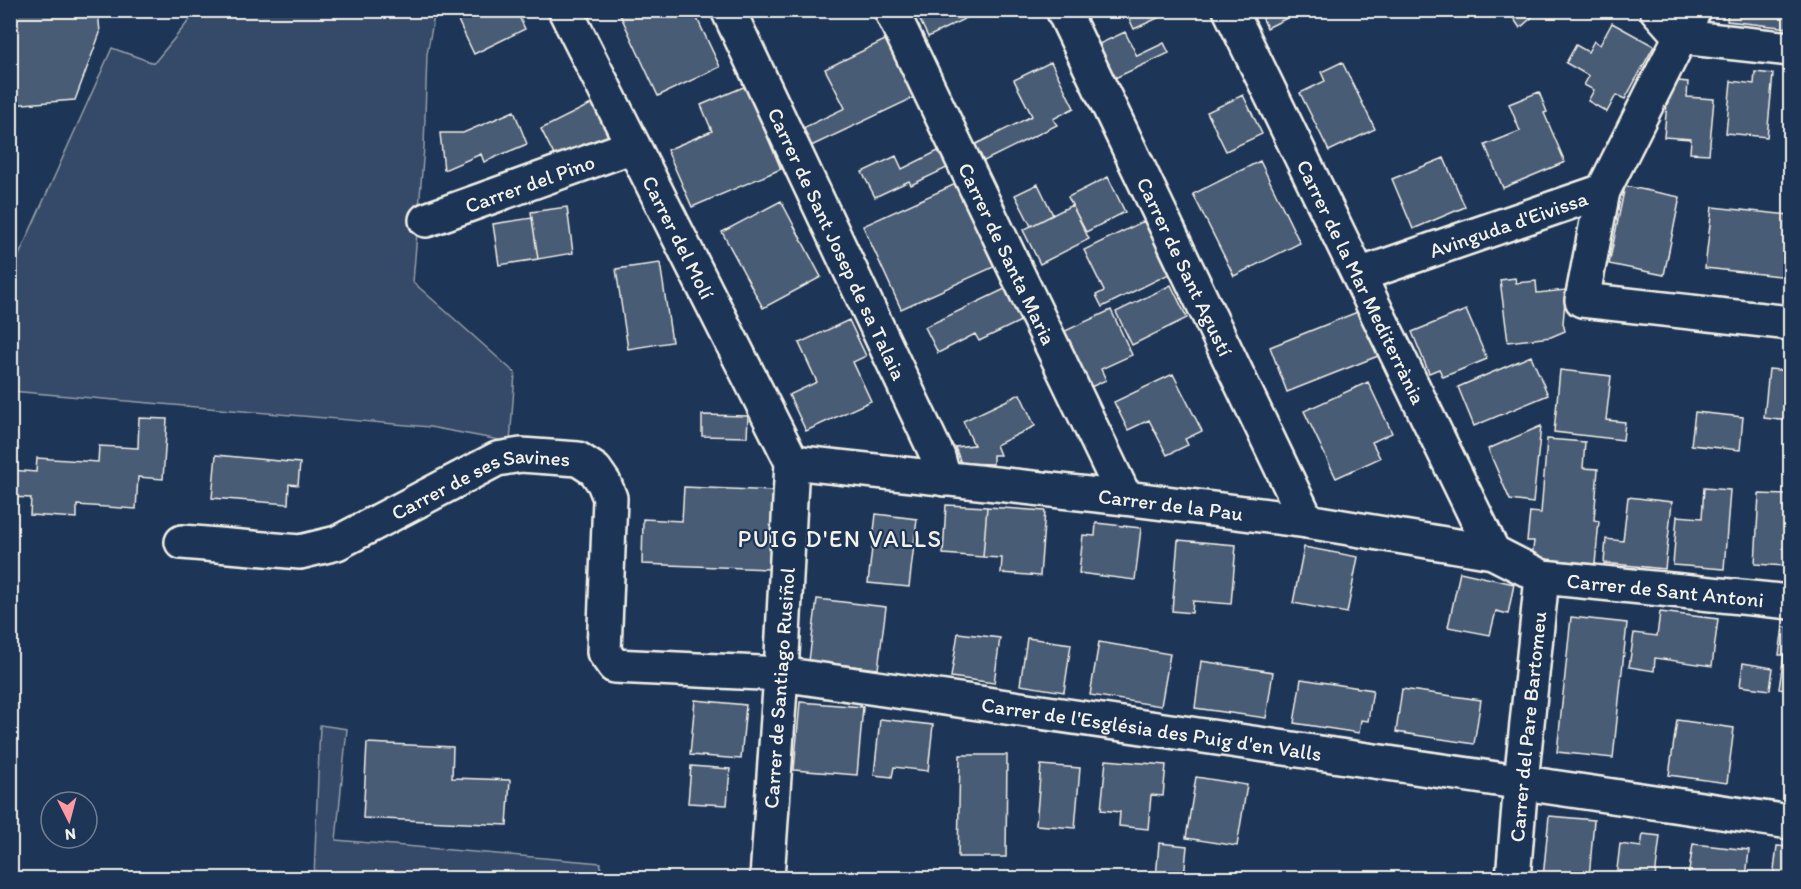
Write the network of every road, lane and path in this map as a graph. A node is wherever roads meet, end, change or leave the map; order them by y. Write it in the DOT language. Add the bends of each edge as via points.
graph roads {
  1 [pos="565,10"];
  2 [pos="728,10"];
  3 [pos="891,10"];
  4 [pos="1063,10"];
  5 [pos="1230,10"];
  6 [pos="1657,10"];
  7 [pos="1688,24"];
  8 [pos="1791,49"];
  9 [pos="633,146"];
  10 [pos="1603,191"];
  11 [pos="426,220"];
  12 [pos="1359,275"];
  13 [pos="1791,323"];
  14 [pos="792,462"];
  15 [pos="944,479"];
  16 [pos="1125,498"];
  17 [pos="1307,521"];
  18 [pos="183,542"];
  19 [pos="1493,552"];
  20 [pos="1542,577"];
  21 [pos="1791,602"];
  22 [pos="781,674"];
  23 [pos="1521,782"];
  24 [pos="1791,822"];
  25 [pos="767,879"];
  26 [pos="1513,879"];
  1 -- 9 [label="street, Carrer del Molí"];
  2 -- 15 [label="street, Carrer de Sant Josep de sa Talaia" via="938,457"];
  3 -- 16 [label="street, Carrer de Santa Maria"];
  4 -- 17 [label="street, Carrer de Sant Agustí"];
  5 -- 12 [label="street, Carrer de la Mar Mediterrània"];
  6 -- 7 [label="street"];
  7 -- 8 [label="street"];
  7 -- 10 [label="street, Avinguda d'Eivissa"];
  9 -- 11 [label="street, Carrer del Pino"];
  9 -- 14 [label="street, Carrer del Molí"];
  10 -- 12 [label="street, Avinguda d'Eivissa"];
  10 -- 13 [label="street" via="1582,300"];
  12 -- 19 [label="street, Carrer de la Mar Mediterrània"];
  14 -- 15 [label="street, Carrer de la Pau"];
  14 -- 22 [label="street, Carrer de Santiago Rusiñol"];
  15 -- 16 [label="street, Carrer de la Pau"];
  16 -- 17 [label="street, Carrer de la Pau"];
  17 -- 19 [label="street, Carrer de la Pau"];
  18 -- 22 [label="street, Carrer de ses Savines" via="300,552 336,543 497,459 521,455 578,459 595,470 610,498 604,652 614,666"];
  19 -- 20 [label="street, Carrer de la Pau"];
  20 -- 21 [label="street, Carrer de Sant Antoni"];
  20 -- 23 [label="street, Carrer del Pare Bartomeu"];
  22 -- 23 [label="street, Carrer de l'Església des Puig d'en Valls"];
  22 -- 25 [label="street, Carrer de Santiago Rusiñol"];
  23 -- 24 [label="street, Carrer de l'Església des Puig d'en Valls"];
  23 -- 26 [label="street, Carrer del Pare Bartomeu"];
}
